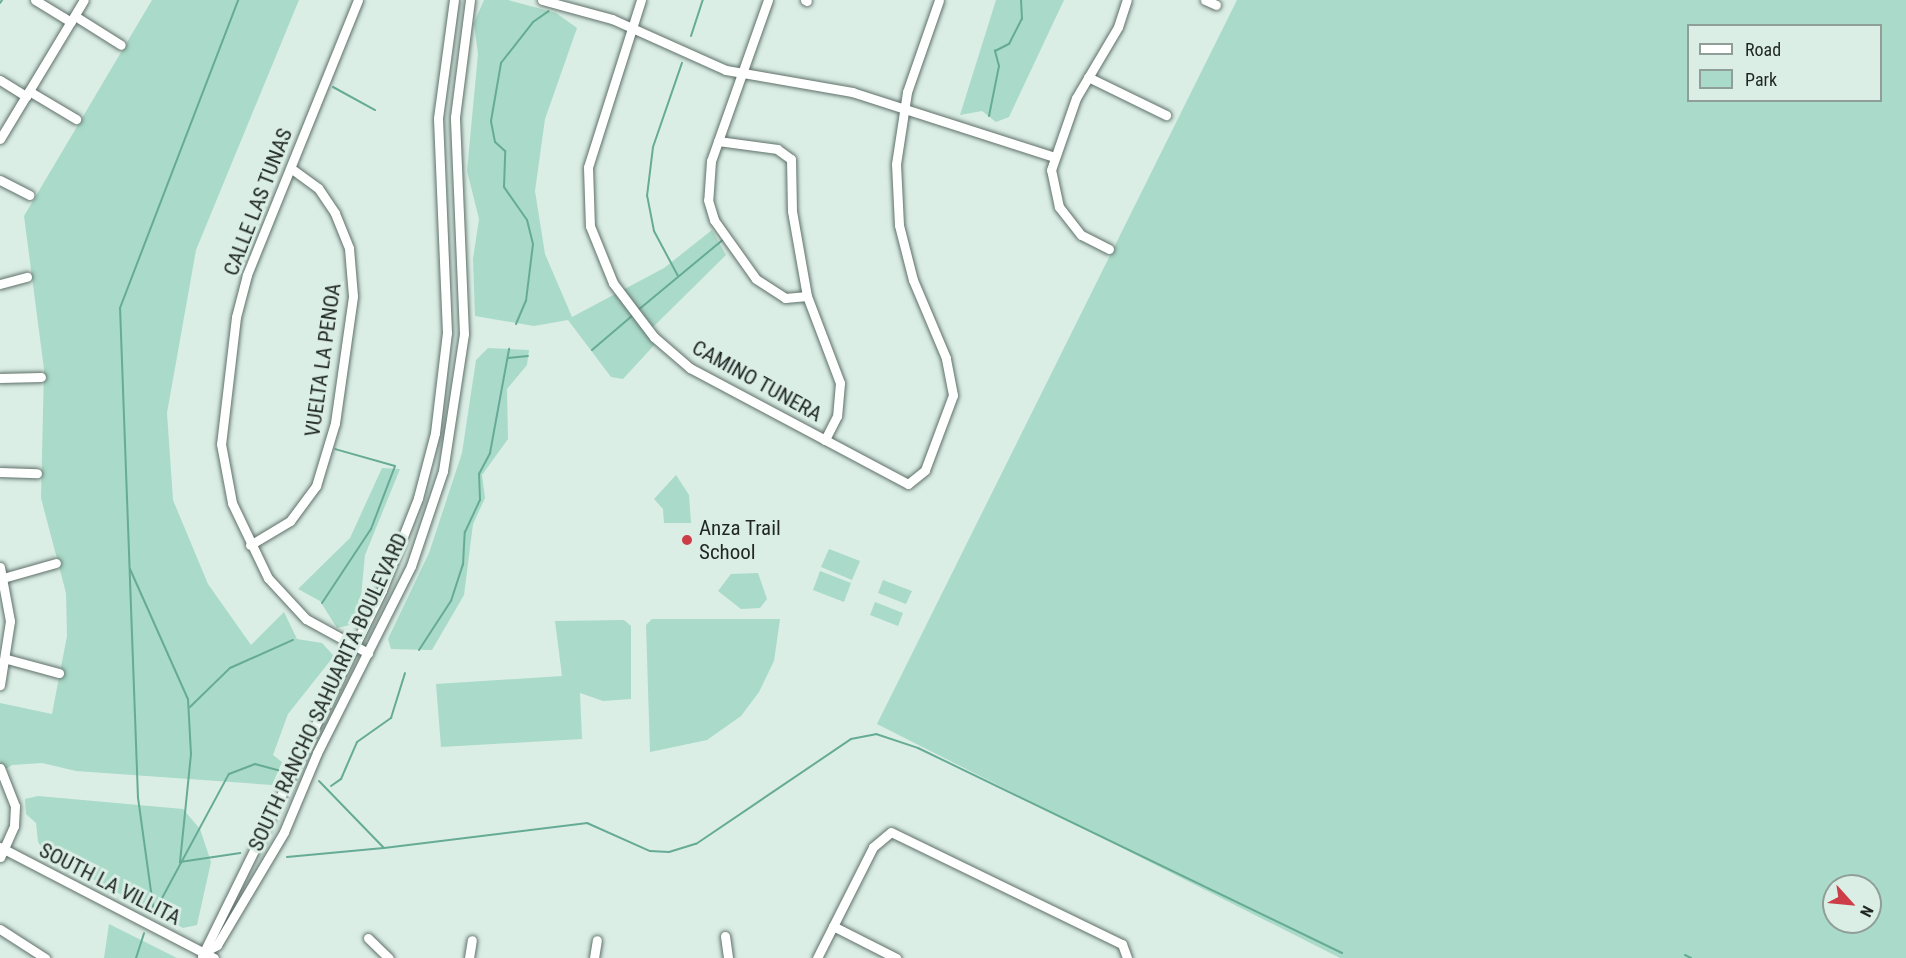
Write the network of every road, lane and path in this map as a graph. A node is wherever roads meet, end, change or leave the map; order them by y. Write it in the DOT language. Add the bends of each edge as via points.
graph roads {
  1 [pos="35,0"];
  2 [pos="84,0"];
  3 [pos="358,0"];
  4 [pos="454,0"];
  5 [pos="470,0"];
  6 [pos="542,0"];
  7 [pos="641,0"];
  8 [pos="768,0"];
  9 [pos="939,0"];
  10 [pos="1127,0"];
  11 [pos="1205,0"];
  12 [pos="1216,5"];
  13 [pos="73,19"];
  14 [pos="631,28"];
  15 [pos="121,45"];
  16 [pos="742,74"];
  17 [pos="1088,77"];
  18 [pos="0,80"];
  19 [pos="28,93"];
  20 [pos="904,108"];
  21 [pos="1166,115"];
  22 [pos="76,119"];
  23 [pos="0,139"];
  24 [pos="718,141"];
  25 [pos="1055,157"];
  26 [pos="291,169"];
  27 [pos="0,180"];
  28 [pos="29,195"];
  29 [pos="1109,249"];
  30 [pos="27,278"];
  31 [pos="0,284"];
  32 [pos="807,296"];
  33 [pos="41,377"];
  34 [pos="0,378"];
  35 [pos="825,440"];
  36 [pos="0,472"];
  37 [pos="37,473"];
  38 [pos="250,545"];
  39 [pos="56,563"];
  40 [pos="0,567"];
  41 [pos="3,578"];
  42 [pos="5,638"];
  43 [pos="352,648"];
  44 [pos="368,653"];
  45 [pos="7,659"];
  46 [pos="59,673"];
  47 [pos="0,685"];
  48 [pos="0,768"];
  49 [pos="1,851"];
  50 [pos="833,926"];
  51 [pos="0,929"];
  52 [pos="725,936"];
  53 [pos="368,938"];
  54 [pos="472,940"];
  55 [pos="597,940"];
  56 [pos="203,955"];
  57 [pos="1127,956"];
  58 [pos="45,958"];
  59 [pos="214,958"];
  60 [pos="389,958"];
  61 [pos="469,958"];
  62 [pos="594,958"];
  63 [pos="728,958"];
  64 [pos="817,958"];
  65 [pos="896,958"];
  1 -- 13 [label="street"];
  2 -- 13 [label="street"];
  3 -- 26 [label="street, CALLE LAS TUNAS"];
  4 -- 43 [label="street, SOUTH RANCHO SAHUARITA BOULEVARD" via="438,118 447,311 441,397 408,530"];
  5 -- 44 [label="street, SOUTH RANCHO SAHUARITA BOULEVARD" via="455,117 464,334 454,421 423,535"];
  6 -- 14 [label="street"];
  7 -- 14 [label="street, CAMINO TUNERA"];
  8 -- 16 [label="street"];
  9 -- 20 [label="street"];
  10 -- 17 [label="street" via="1118,27"];
  11 -- 12 [label="street"];
  13 -- 15 [label="street"];
  13 -- 19 [label="street"];
  14 -- 16 [label="street"];
  14 -- 35 [label="street, CAMINO TUNERA" via="588,167 590,226 604,266 635,316 683,363"];
  16 -- 20 [label="street"];
  16 -- 24 [label="street"];
  17 -- 21 [label="street"];
  17 -- 25 [label="street"];
  18 -- 19 [label="street"];
  19 -- 22 [label="street"];
  19 -- 23 [label="street"];
  20 -- 25 [label="street"];
  20 -- 35 [label="street, CAMINO TUNERA" via="896,164 899,225 913,280 946,358 953,395 949,416 915,483 897,479"];
  24 -- 32 [label="street" via="707,182 714,220 746,268 768,289 785,298"];
  24 -- 32 [label="street" via="789,154"];
  25 -- 29 [label="street" via="1051,170 1059,207 1082,235"];
  26 -- 38 [label="street, CALLE LAS TUNAS" via="241,296 222,420 227,484"];
  26 -- 38 [label="street, VUELTA LA PENOA" via="318,188 335,213 349,248 353,296 335,423 319,479 290,521"];
  27 -- 28 [label="street"];
  30 -- 31 [label="street"];
  32 -- 35 [label="street" via="840,383 837,416"];
  33 -- 34 [label="street"];
  36 -- 37 [label="street"];
  38 -- 43 [label="street, CALLE LAS TUNAS" via="290,604"];
  39 -- 41 [label="street"];
  40 -- 41 [label="street"];
  41 -- 42 [label="street"];
  42 -- 45 [label="street"];
  43 -- 44 [label="street, CALLE LAS TUNAS"];
  43 -- 56 [label="street, SOUTH RANCHO SAHUARITA BOULEVARD"];
  44 -- 56 [label="street, SOUTH RANCHO SAHUARITA BOULEVARD" via="271,857 217,945"];
  45 -- 46 [label="street"];
  45 -- 47 [label="street"];
  48 -- 49 [label="street" via="15,806"];
  49 -- 56 [label="street, SOUTH LA VILLITA"];
  50 -- 57 [label="street" via="873,847 891,832 1122,944"];
  50 -- 64 [label="street"];
  50 -- 65 [label="street"];
  51 -- 58 [label="street"];
  52 -- 63 [label="street"];
  53 -- 60 [label="street"];
  54 -- 61 [label="street"];
  55 -- 62 [label="street"];
  56 -- 59 [label="street, SOUTH LA VILLITA"];
}
